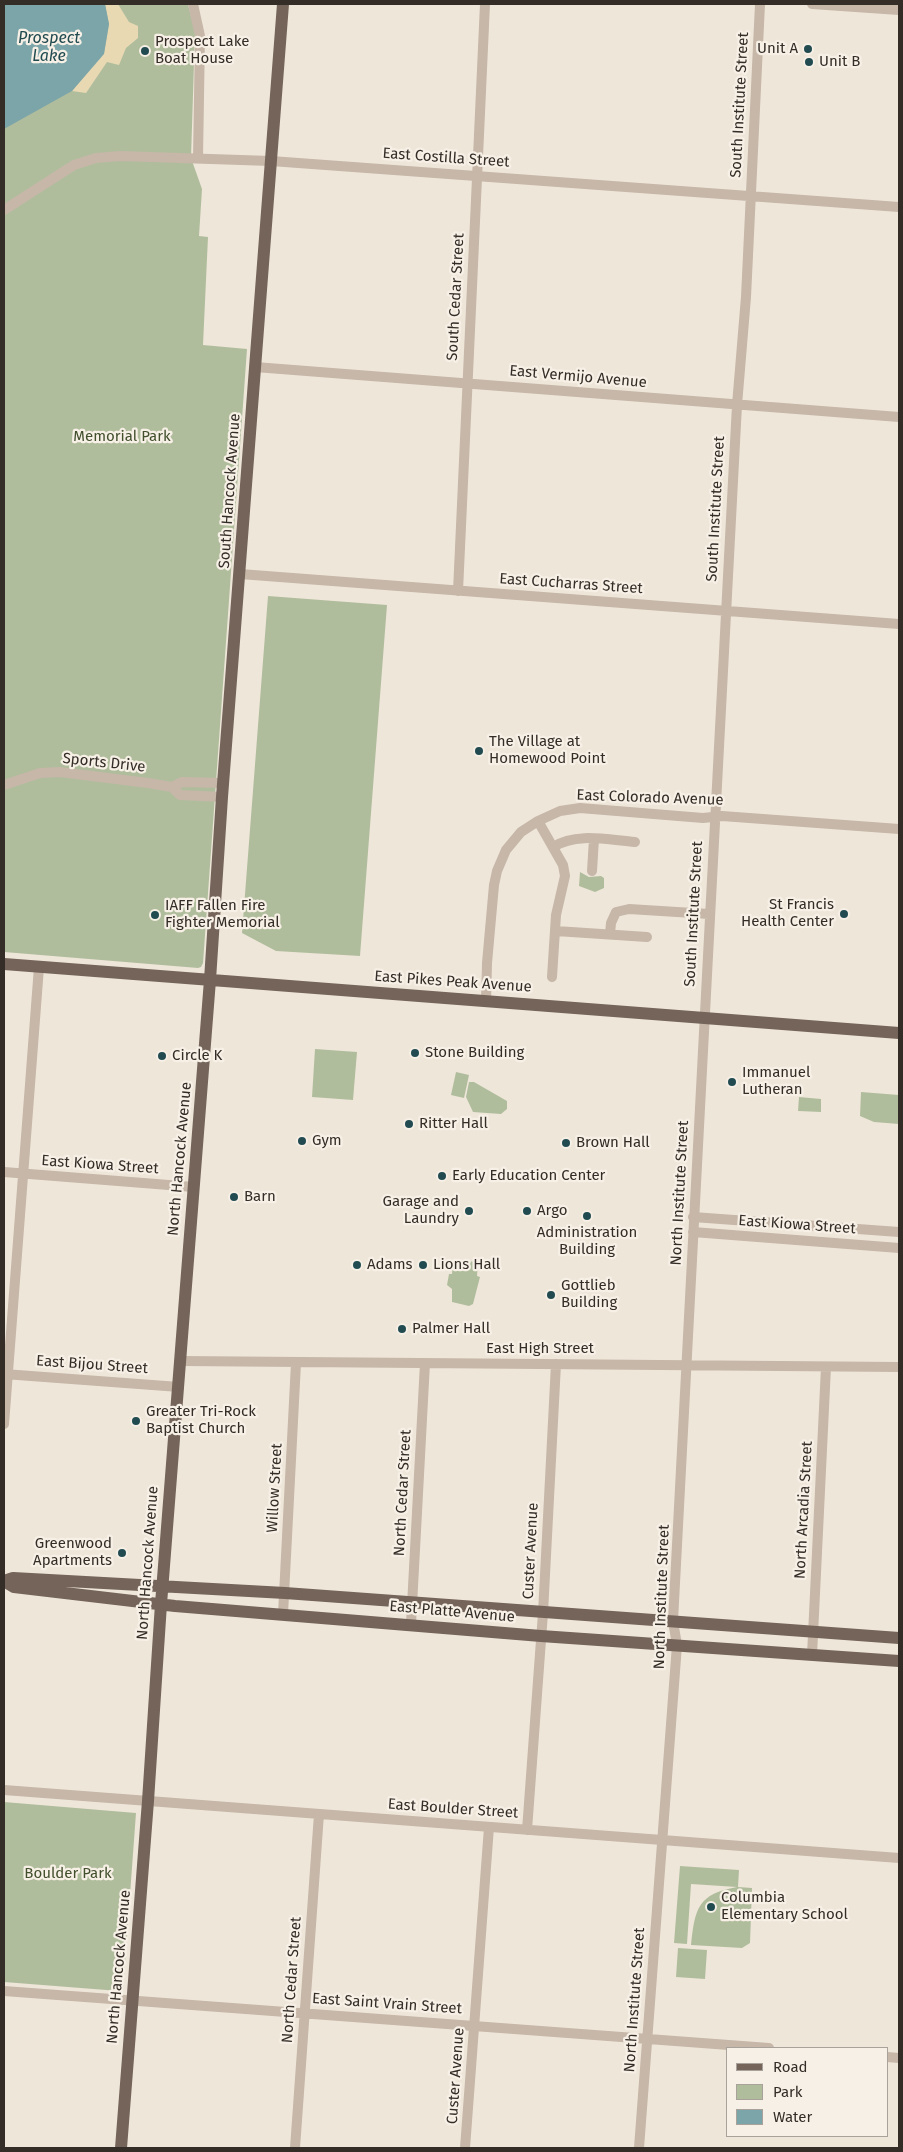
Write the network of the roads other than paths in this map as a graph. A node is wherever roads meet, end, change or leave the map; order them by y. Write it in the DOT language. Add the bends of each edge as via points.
graph roads {
  1 [pos="193,4"];
  2 [pos="283,4"];
  3 [pos="485,4"];
  4 [pos="760,4"];
  5 [pos="812,4"];
  6 [pos="899,10"];
  7 [pos="198,158"];
  8 [pos="271,161"];
  9 [pos="477,176"];
  10 [pos="750,196"];
  11 [pos="899,207"];
  12 [pos="4,210"];
  13 [pos="255,367"];
  14 [pos="467,384"];
  15 [pos="737,405"];
  16 [pos="899,416"];
  17 [pos="240,574"];
  18 [pos="458,591"];
  19 [pos="726,611"];
  20 [pos="899,624"];
  21 [pos="223,783"];
  22 [pos="4,785"];
  23 [pos="172,787"];
  24 [pos="222,797"];
  25 [pos="715,817"];
  26 [pos="538,821"];
  27 [pos="899,829"];
  28 [pos="594,838"];
  29 [pos="635,842"];
  30 [pos="553,847"];
  31 [pos="592,872"];
  32 [pos="709,914"];
  33 [pos="556,931"];
  34 [pos="610,934"];
  35 [pos="647,937"];
  36 [pos="4,964"];
  37 [pos="39,967"];
  38 [pos="552,977"];
  39 [pos="210,980"];
  40 [pos="486,1000"];
  41 [pos="704,1017"];
  42 [pos="899,1033"];
  43 [pos="4,1172"];
  44 [pos="24,1174"];
  45 [pos="194,1187"];
  46 [pos="693,1218"];
  47 [pos="693,1232"];
  48 [pos="899,1232"];
  49 [pos="899,1248"];
  50 [pos="181,1361"];
  51 [pos="296,1363"];
  52 [pos="425,1363"];
  53 [pos="556,1364"];
  54 [pos="687,1364"];
  55 [pos="826,1366"];
  56 [pos="899,1366"];
  57 [pos="6,1374"];
  58 [pos="179,1387"];
  59 [pos="4,1424"];
  60 [pos="4,1581"];
  61 [pos="162,1585"];
  62 [pos="285,1593"];
  63 [pos="412,1602"];
  64 [pos="161,1604"];
  65 [pos="542,1613"];
  66 [pos="283,1614"];
  67 [pos="673,1621"];
  68 [pos="411,1624"];
  69 [pos="813,1632"];
  70 [pos="541,1636"];
  71 [pos="899,1638"];
  72 [pos="677,1645"];
  73 [pos="812,1655"];
  74 [pos="899,1661"];
  75 [pos="4,1790"];
  76 [pos="148,1801"];
  77 [pos="319,1814"];
  78 [pos="489,1827"];
  79 [pos="527,1830"];
  80 [pos="662,1840"];
  81 [pos="899,1858"];
  82 [pos="4,1991"];
  83 [pos="132,2001"];
  84 [pos="304,2014"];
  85 [pos="475,2026"];
  86 [pos="646,2039"];
  87 [pos="755,2047"];
  88 [pos="121,2148"];
  89 [pos="295,2148"];
  90 [pos="465,2148"];
  91 [pos="639,2148"];
  1 -- 7 [label="street" via="200,36"];
  2 -- 8 [label="main road, South Hancock Avenue"];
  3 -- 9 [label="street, South Cedar Street"];
  4 -- 10 [label="street, South Institute Street"];
  5 -- 6 [label="street"];
  7 -- 8 [label="street, East Costilla Street"];
  7 -- 12 [label="street, East Costilla Street" via="96,158 68,169"];
  8 -- 9 [label="street, East Costilla Street"];
  8 -- 13 [label="main road, South Hancock Avenue"];
  9 -- 10 [label="street, East Costilla Street"];
  9 -- 14 [label="street, South Cedar Street"];
  10 -- 11 [label="street, East Costilla Street"];
  10 -- 15 [label="street, South Institute Street"];
  13 -- 14 [label="street, East Vermijo Avenue"];
  13 -- 17 [label="main road, South Hancock Avenue"];
  14 -- 15 [label="street, East Vermijo Avenue"];
  14 -- 18 [label="street, South Cedar Street"];
  15 -- 16 [label="street, East Vermijo Avenue"];
  15 -- 19 [label="street, South Institute Street"];
  17 -- 18 [label="street, East Cucharras Street"];
  17 -- 21 [label="main road, South Hancock Avenue"];
  18 -- 19 [label="street, East Cucharras Street"];
  19 -- 20 [label="street, East Cucharras Street"];
  19 -- 25 [label="street, South Institute Street"];
  21 -- 23 [label="street, Sports Drive" via="182,782"];
  21 -- 24 [label="main road, South Hancock Avenue"];
  22 -- 23 [label="street, Sports Drive" via="40,773 60,772"];
  23 -- 24 [label="street, Sports Drive" via="180,795"];
  24 -- 39 [label="main road, South Hancock Avenue"];
  25 -- 26 [label="street, East Colorado Avenue" via="580,808 560,811"];
  25 -- 27 [label="street, East Colorado Avenue"];
  25 -- 32 [label="street, South Institute Street"];
  26 -- 30 [label="street"];
  26 -- 40 [label="street, East Colorado Avenue" via="513,840 498,871 492,900"];
  28 -- 29 [label="street"];
  28 -- 30 [label="street" via="569,840"];
  28 -- 31 [label="street"];
  30 -- 33 [label="street" via="565,876 556,915"];
  32 -- 34 [label="street" via="629,909 616,912"];
  32 -- 41 [label="street, South Institute Street"];
  33 -- 34 [label="street"];
  33 -- 38 [label="street"];
  34 -- 35 [label="street"];
  36 -- 37 [label="main road, East Pikes Peak Avenue"];
  37 -- 39 [label="main road, East Pikes Peak Avenue"];
  37 -- 44 [label="street"];
  39 -- 40 [label="main road, East Pikes Peak Avenue"];
  39 -- 45 [label="main road, North Hancock Avenue"];
  40 -- 41 [label="main road, East Pikes Peak Avenue"];
  41 -- 42 [label="main road, East Pikes Peak Avenue"];
  41 -- 46 [label="street, North Institute Street"];
  43 -- 44 [label="street, East Kiowa Street"];
  44 -- 45 [label="street, East Kiowa Street"];
  44 -- 57 [label="street"];
  45 -- 50 [label="main road, North Hancock Avenue"];
  46 -- 47 [label="street, North Institute Street"];
  46 -- 48 [label="street, East Kiowa Street"];
  47 -- 49 [label="street, East Kiowa Street"];
  47 -- 54 [label="street, North Institute Street"];
  50 -- 51 [label="street, East High Street"];
  50 -- 58 [label="main road, North Hancock Avenue"];
  51 -- 52 [label="street, East High Street"];
  51 -- 62 [label="street, Willow Street"];
  52 -- 53 [label="street, East High Street"];
  52 -- 63 [label="street, North Cedar Street"];
  53 -- 54 [label="street, East High Street"];
  53 -- 65 [label="street, Custer Avenue"];
  54 -- 55 [label="street, East High Street"];
  54 -- 67 [label="street, North Institute Street"];
  55 -- 56 [label="street, East High Street"];
  55 -- 69 [label="street, North Arcadia Street"];
  57 -- 58 [label="street, East Bijou Street"];
  57 -- 59 [label="street"];
  58 -- 61 [label="main road, North Hancock Avenue"];
  60 -- 61 [label="main road, East Platte Avenue" via="13,1578"];
  60 -- 64 [label="main road, East Platte Avenue" via="14,1587"];
  61 -- 62 [label="main road, East Platte Avenue"];
  61 -- 64 [label="main road, North Hancock Avenue"];
  62 -- 63 [label="main road, East Platte Avenue"];
  62 -- 66 [label="street, Willow Street"];
  63 -- 65 [label="main road, East Platte Avenue"];
  63 -- 68 [label="street, North Cedar Street"];
  64 -- 66 [label="main road, East Platte Avenue"];
  64 -- 76 [label="main road, North Hancock Avenue"];
  65 -- 67 [label="main road, East Platte Avenue"];
  65 -- 70 [label="street, Custer Avenue"];
  66 -- 68 [label="main road, East Platte Avenue"];
  67 -- 69 [label="main road, East Platte Avenue"];
  67 -- 72 [label="street, North Institute Street"];
  68 -- 70 [label="main road, East Platte Avenue"];
  69 -- 71 [label="main road, East Platte Avenue"];
  69 -- 73 [label="street, North Arcadia Street"];
  70 -- 72 [label="main road, East Platte Avenue"];
  70 -- 79 [label="street, Custer Avenue"];
  72 -- 73 [label="main road, East Platte Avenue"];
  72 -- 80 [label="street, North Institute Street"];
  73 -- 74 [label="main road, East Platte Avenue"];
  75 -- 76 [label="street, East Boulder Street"];
  76 -- 77 [label="street, East Boulder Street"];
  76 -- 83 [label="main road, North Hancock Avenue"];
  77 -- 78 [label="street, East Boulder Street"];
  77 -- 84 [label="street, North Cedar Street"];
  78 -- 79 [label="street, East Boulder Street"];
  78 -- 85 [label="street, Custer Avenue"];
  79 -- 80 [label="street, East Boulder Street"];
  80 -- 81 [label="street, East Boulder Street"];
  80 -- 86 [label="street, North Institute Street"];
  82 -- 83 [label="street, East Saint Vrain Street"];
  83 -- 84 [label="street, East Saint Vrain Street"];
  83 -- 88 [label="main road, North Hancock Avenue"];
  84 -- 85 [label="street, East Saint Vrain Street"];
  84 -- 89 [label="street, North Cedar Street"];
  85 -- 86 [label="street, East Saint Vrain Street"];
  85 -- 90 [label="street, Custer Avenue"];
  86 -- 87 [label="street, East Saint Vrain Street"];
  86 -- 91 [label="street, North Institute Street"];
}
